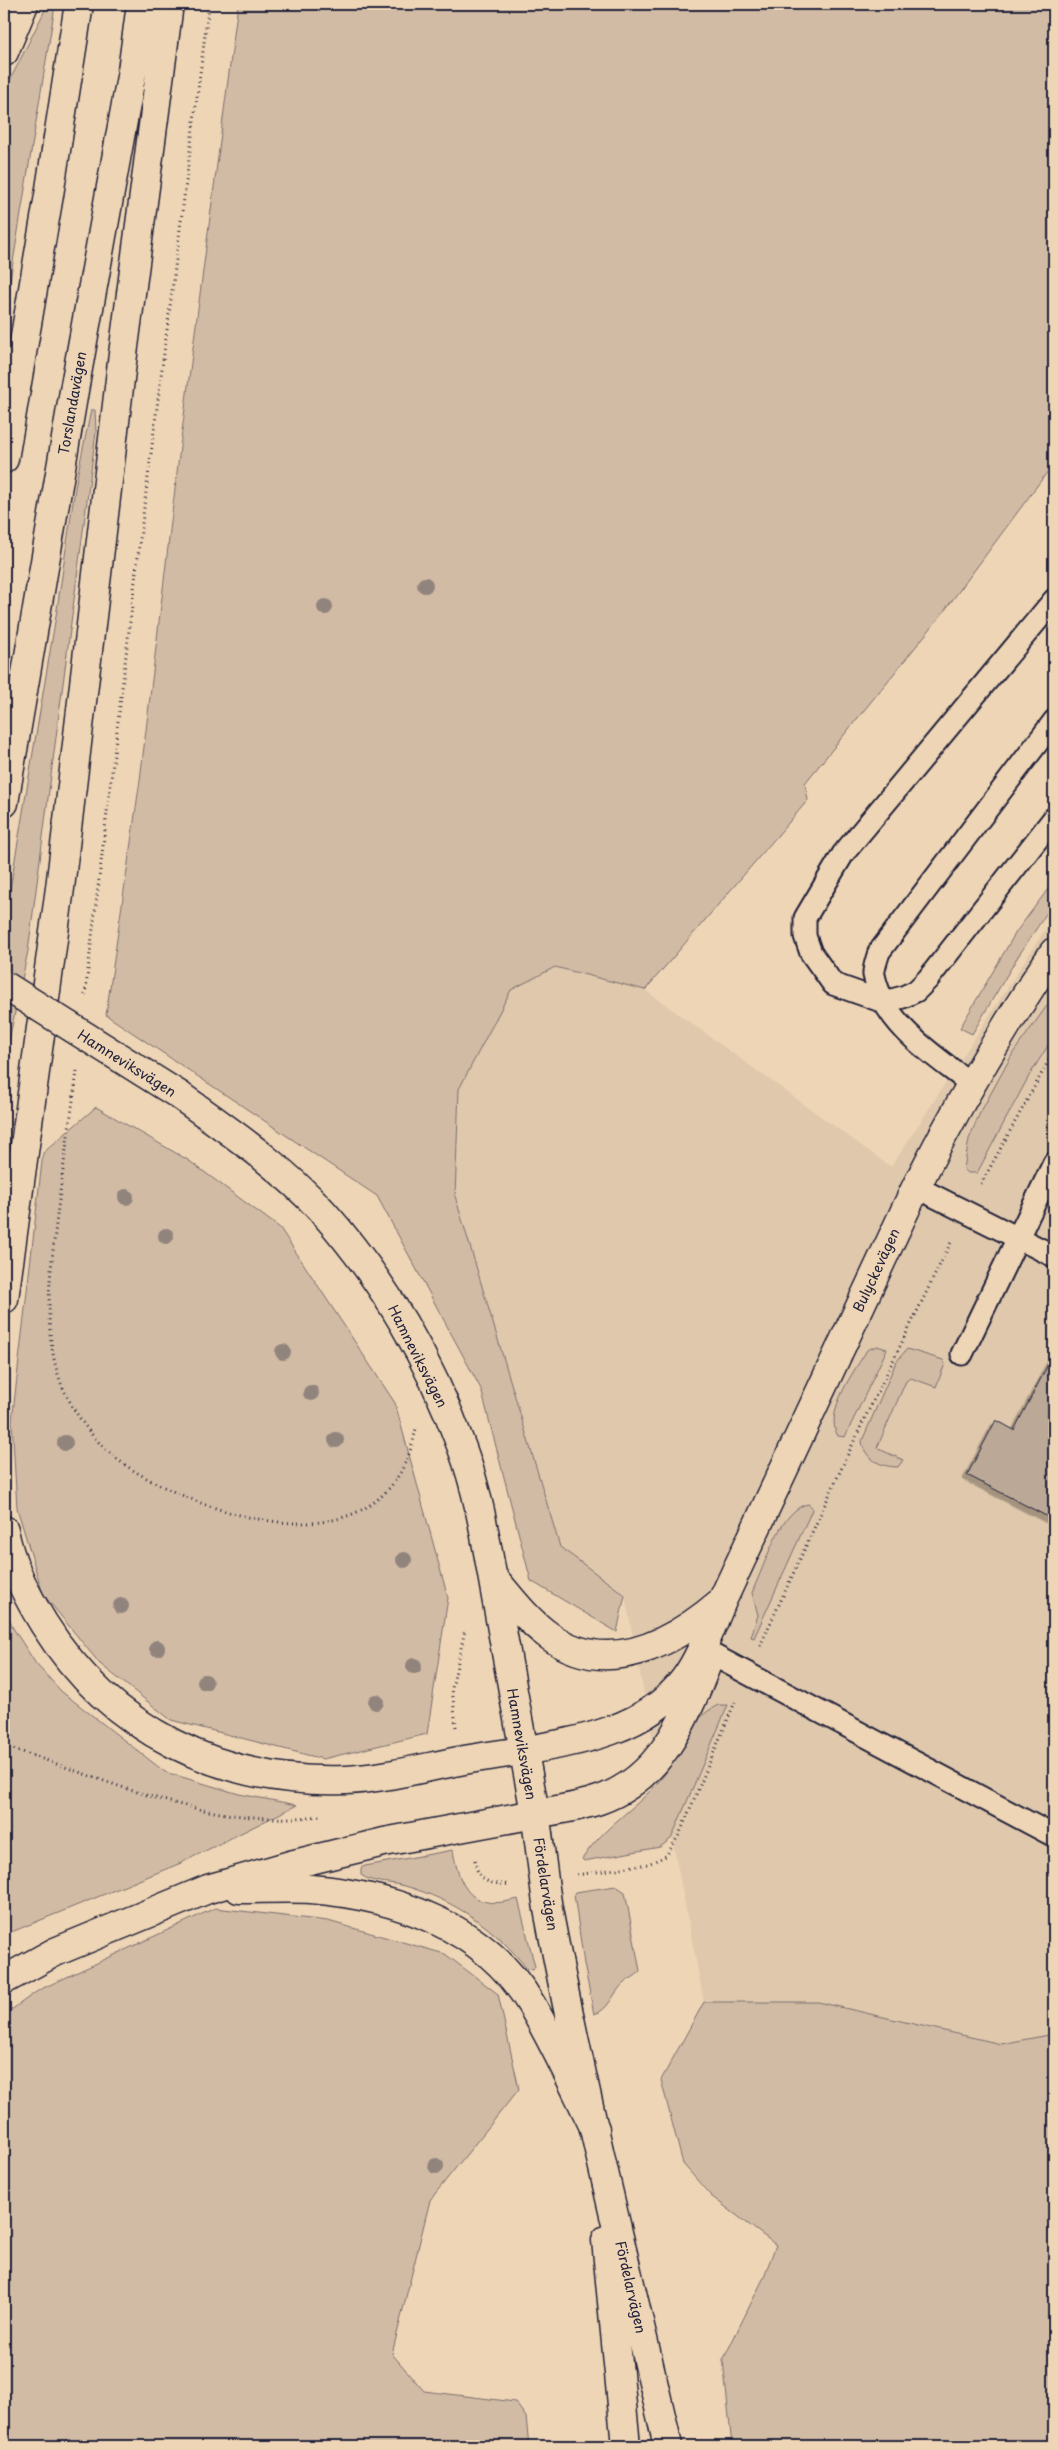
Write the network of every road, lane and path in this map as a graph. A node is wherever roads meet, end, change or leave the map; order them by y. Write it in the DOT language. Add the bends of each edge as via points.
graph roads {
  1 [pos="24,4"];
  2 [pos="79,4"];
  3 [pos="141,4"];
  4 [pos="170,4"];
  5 [pos="209,4"];
  6 [pos="4,52"];
  7 [pos="4,459"];
  8 [pos="1054,600"];
  9 [pos="1054,720"];
  10 [pos="4,803"];
  11 [pos="1054,818"];
  12 [pos="92,941"];
  13 [pos="1054,952"];
  14 [pos="4,985"];
  15 [pos="884,1002"];
  16 [pos="1054,1051"];
  17 [pos="971,1084"];
  18 [pos="74,1096"];
  19 [pos="1054,1163"];
  20 [pos="916,1187"];
  21 [pos="966,1212"];
  22 [pos="1017,1238"];
  23 [pos="1054,1256"];
  24 [pos="4,1299"];
  25 [pos="962,1354"];
  26 [pos="420,1431"];
  27 [pos="4,1530"];
  28 [pos="492,1576"];
  29 [pos="722,1601"];
  30 [pos="465,1625"];
  31 [pos="711,1642"];
  32 [pos="747,1674"];
  33 [pos="522,1751"];
  34 [pos="460,1761"];
  35 [pos="535,1814"];
  36 [pos="471,1827"];
  37 [pos="1054,1836"];
  38 [pos="544,1880"];
  39 [pos="208,1889"];
  40 [pos="4,1980"];
  41 [pos="595,2129"];
  42 [pos="626,2446"];
  43 [pos="668,2446"];
  1 -- 6 [label="main road"];
  2 -- 7 [label="main road"];
  3 -- 10 [label="main road, Torslandavägen"];
  4 -- 24 [label="main road" via="121,372 60,888"];
  5 -- 12 [label="path"];
  8 -- 15 [label="lane" via="843,854 805,918 805,936 811,953 832,984"];
  9 -- 15 [label="lane" via="879,952 873,974"];
  11 -- 15 [label="lane" via="928,979 903,998"];
  13 -- 17 [label="main road, Bulyckevägen"];
  14 -- 28 [label="main road, Hamneviksvägen, bridge" via="179,1096 249,1145 323,1212 373,1274 406,1327 438,1391 463,1450 481,1516"];
  15 -- 17 [label="lane" via="904,1030"];
  16 -- 21 [label="path"];
  17 -- 20 [label="main road, Bulyckevägen"];
  18 -- 26 [label="path" via="48,1295 48,1327 61,1383 90,1433 114,1456 154,1482 218,1509 285,1524 312,1523 355,1514 373,1504 389,1489 406,1464 417,1423"];
  19 -- 22 [label="lane"];
  20 -- 21 [label="lane"];
  20 -- 29 [label="main road, Bulyckevägen"];
  21 -- 22 [label="lane"];
  21 -- 32 [label="path" via="860,1428"];
  22 -- 23 [label="lane"];
  22 -- 25 [label="lane"];
  27 -- 34 [label="main road, Bulyckevägen" via="16,1571 55,1642 83,1677 120,1710 154,1733 244,1771 309,1779 347,1780 384,1776"];
  28 -- 29 [label="main road, Bulyckevägen" via="529,1619 549,1636 591,1655 619,1656 646,1648 685,1628"];
  28 -- 33 [label="main road, Hamneviksvägen"];
  29 -- 31 [label="main road, Bulyckevägen"];
  30 -- 34 [label="path" via="452,1688"];
  31 -- 32 [label="lane"];
  31 -- 33 [label="main road, Bulyckevägen" via="668,1697 625,1724 602,1734"];
  31 -- 35 [label="main road, Bulyckevägen" via="674,1737 646,1770 631,1784 601,1799"];
  32 -- 37 [label="lane"];
  32 -- 38 [label="path" via="680,1835 666,1856 648,1864"];
  33 -- 34 [label="main road, Bulyckevägen"];
  33 -- 35 [label="main road, Hamneviksvägen"];
  35 -- 36 [label="main road, Bulyckevägen"];
  35 -- 38 [label="main road, Fördelarvägen"];
  36 -- 38 [label="path" via="476,1872 485,1880 496,1884"];
  36 -- 39 [label="main road, Bulyckevägen" via="384,1842"];
  38 -- 41 [label="main road, Fördelarvägen"];
  39 -- 40 [label="main road, Bulyckevägen" via="55,1952"];
  39 -- 41 [label="main road" via="311,1890 367,1898 431,1917 460,1931 487,1951 531,2003"];
  41 -- 42 [label="main road, Fördelarvägen"];
  41 -- 43 [label="main road, Fördelarvägen"];
}
